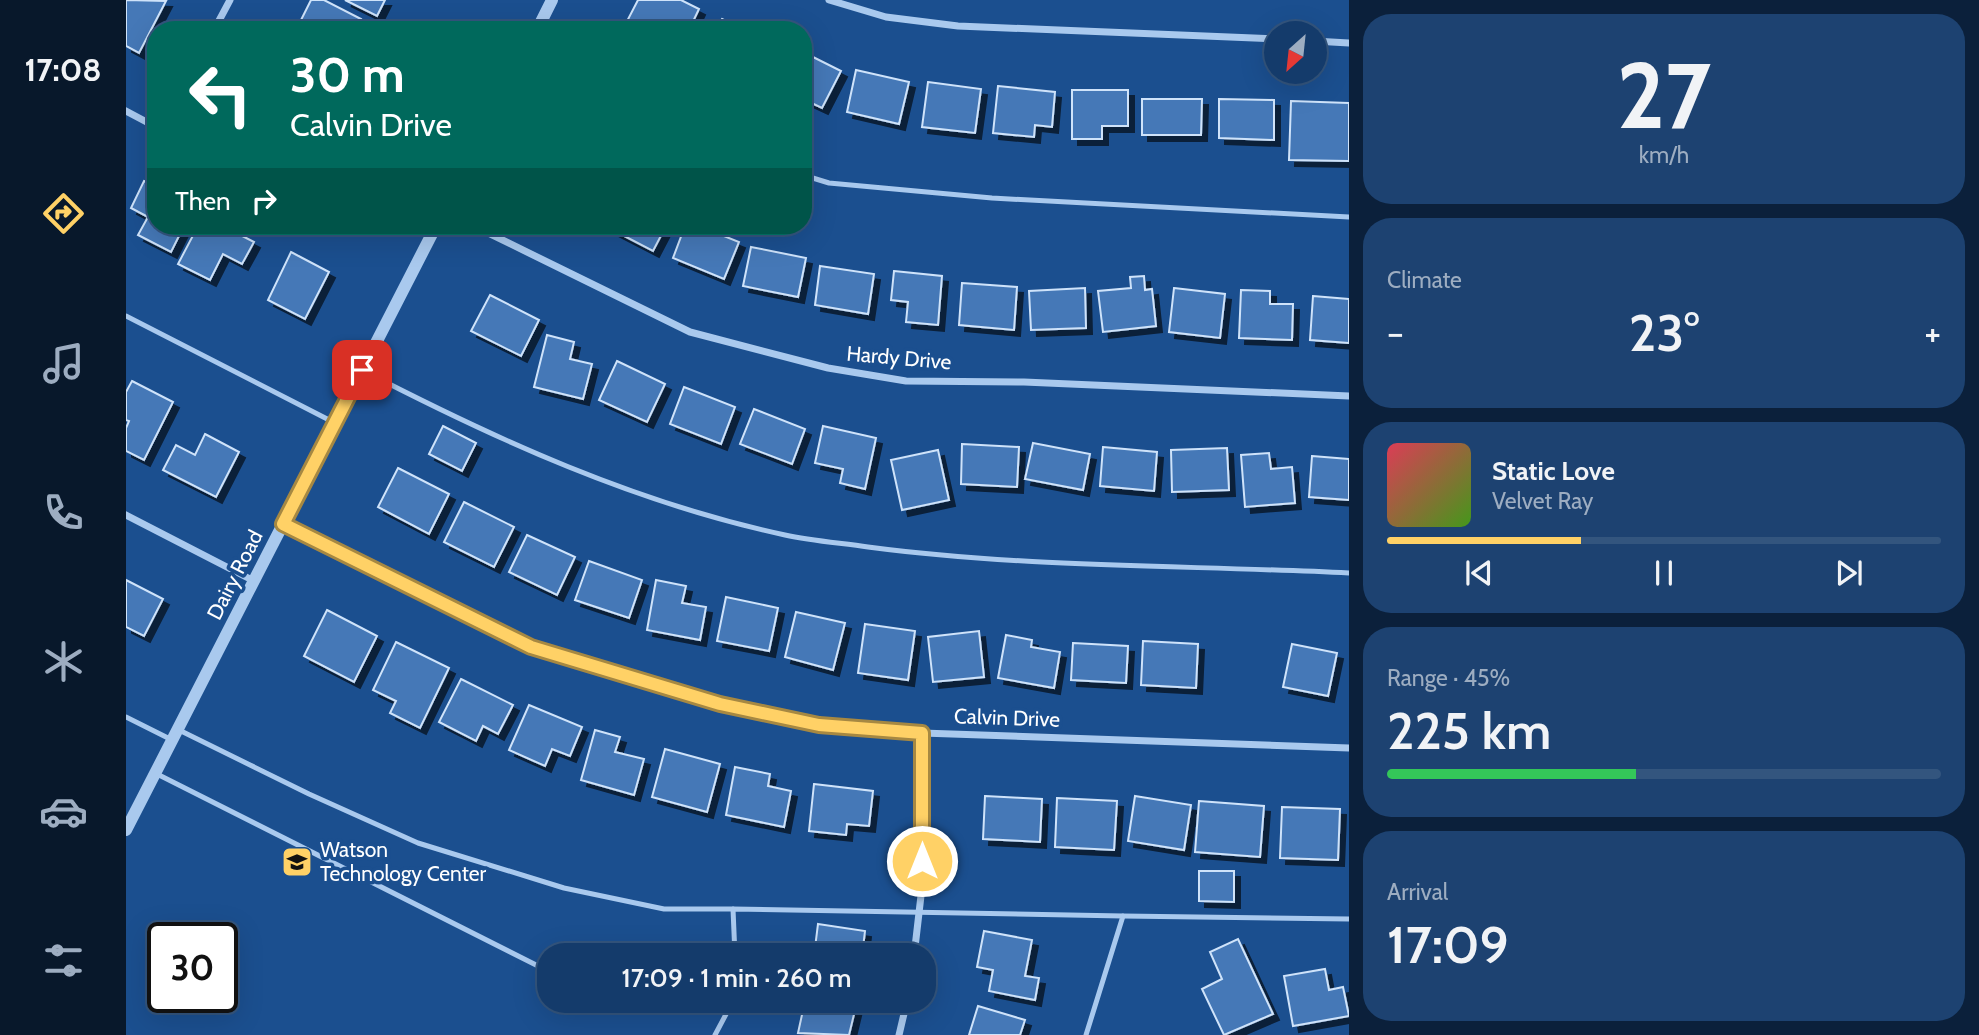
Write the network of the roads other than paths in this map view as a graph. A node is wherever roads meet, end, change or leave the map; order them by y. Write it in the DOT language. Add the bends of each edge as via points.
graph roads {
  1 [pos="230,0"];
  2 [pos="552,0"];
  3 [pos="829,0"];
  4 [pos="219,21"];
  5 [pos="542,21"];
  6 [pos="1264,39"];
  7 [pos="1327,42"];
  8 [pos="1349,43"];
  9 [pos="126,111"];
  10 [pos="147,122"];
  11 [pos="812,178"];
  12 [pos="1349,217"];
  13 [pos="431,235"];
  14 [pos="492,235"];
  15 [pos="126,316"];
  16 [pos="362,370"];
  17 [pos="1349,396"];
  18 [pos="335,422"];
  19 [pos="126,515"];
  20 [pos="283,524"];
  21 [pos="1349,573"];
  22 [pos="254,581"];
  23 [pos="126,717"];
  24 [pos="922,733"];
  25 [pos="175,735"];
  26 [pos="1349,748"];
  27 [pos="155,773"];
  28 [pos="126,830"];
  29 [pos="733,909"];
  30 [pos="919,911"];
  31 [pos="1123,916"];
  32 [pos="1349,919"];
  33 [pos="734,943"];
  34 [pos="915,943"];
  35 [pos="537,965"];
  36 [pos="727,1013"];
  37 [pos="905,1013"];
  38 [pos="715,1035"];
  39 [pos="899,1035"];
  40 [pos="1086,1035"];
  1 -- 4 [label="street"];
  2 -- 5 [label="street"];
  3 -- 6 [label="street" via="886,17 958,26"];
  7 -- 8 [label="street"];
  9 -- 10 [label="street"];
  11 -- 12 [label="lane" via="992,198"];
  13 -- 16 [label="street, Dairy Road"];
  14 -- 17 [label="street, Hardy Drive" via="690,332 828,368 906,381"];
  15 -- 18 [label="lane"];
  16 -- 18 [label="street, Dairy Road"];
  16 -- 21 [label="lane" via="581,473 690,511 786,536 930,555"];
  18 -- 20 [label="street, Dairy Road"];
  19 -- 22 [label="street"];
  20 -- 22 [label="street, Dairy Road"];
  20 -- 24 [label="street, Calvin Drive" via="531,647 720,704 819,725"];
  22 -- 25 [label="street, Dairy Road"];
  23 -- 25 [label="lane"];
  24 -- 26 [label="street, Calvin Drive"];
  24 -- 30 [label="street"];
  25 -- 27 [label="street, Dairy Road"];
  25 -- 29 [label="lane" via="418,843 564,888 664,909"];
  27 -- 28 [label="street, Dairy Road"];
  27 -- 35 [label="lane"];
  29 -- 30 [label="lane"];
  29 -- 33 [label="lane"];
  30 -- 31 [label="lane"];
  30 -- 34 [label="street"];
  31 -- 32 [label="lane"];
  31 -- 40 [label="lane"];
  36 -- 38 [label="lane"];
  37 -- 39 [label="street"];
}
